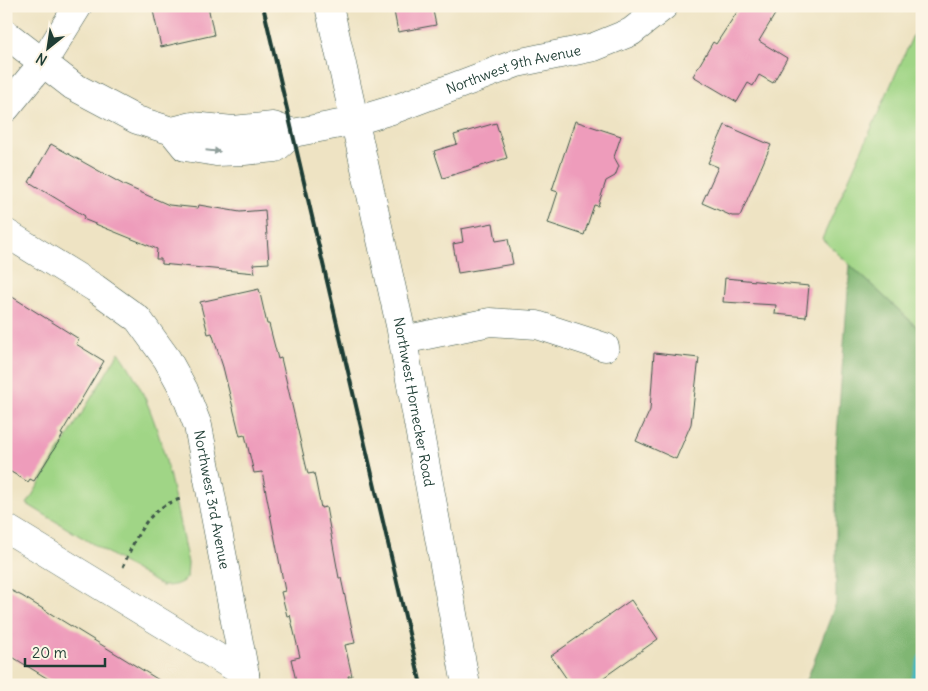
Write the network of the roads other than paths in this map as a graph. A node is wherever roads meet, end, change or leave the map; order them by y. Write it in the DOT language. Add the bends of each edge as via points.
graph roads {
  1 [pos="78,6"];
  2 [pos="329,6"];
  3 [pos="664,6"];
  4 [pos="6,34"];
  5 [pos="42,64"];
  6 [pos="6,108"];
  7 [pos="355,121"];
  8 [pos="6,232"];
  9 [pos="403,340"];
  10 [pos="605,347"];
  11 [pos="6,528"];
  12 [pos="245,679"];
  13 [pos="466,685"];
  1 -- 5 [label="street"];
  2 -- 7 [label="street, Northwest Hornecker Road"];
  3 -- 7 [label="street, Northwest 9th Avenue" via="631,32 594,47 517,63"];
  4 -- 5 [label="street"];
  5 -- 6 [label="street"];
  5 -- 7 [label="street, Northwest 9th Avenue" via="115,110 172,131 186,147 216,152 276,148 293,133"];
  7 -- 9 [label="street, Northwest Hornecker Road"];
  8 -- 12 [label="street, Northwest 3rd Avenue" via="138,319 167,359 184,390 198,426"];
  9 -- 10 [label="street" via="490,322 537,325"];
  9 -- 13 [label="street, Northwest Hornecker Road"];
  11 -- 12 [label="street"];
}
